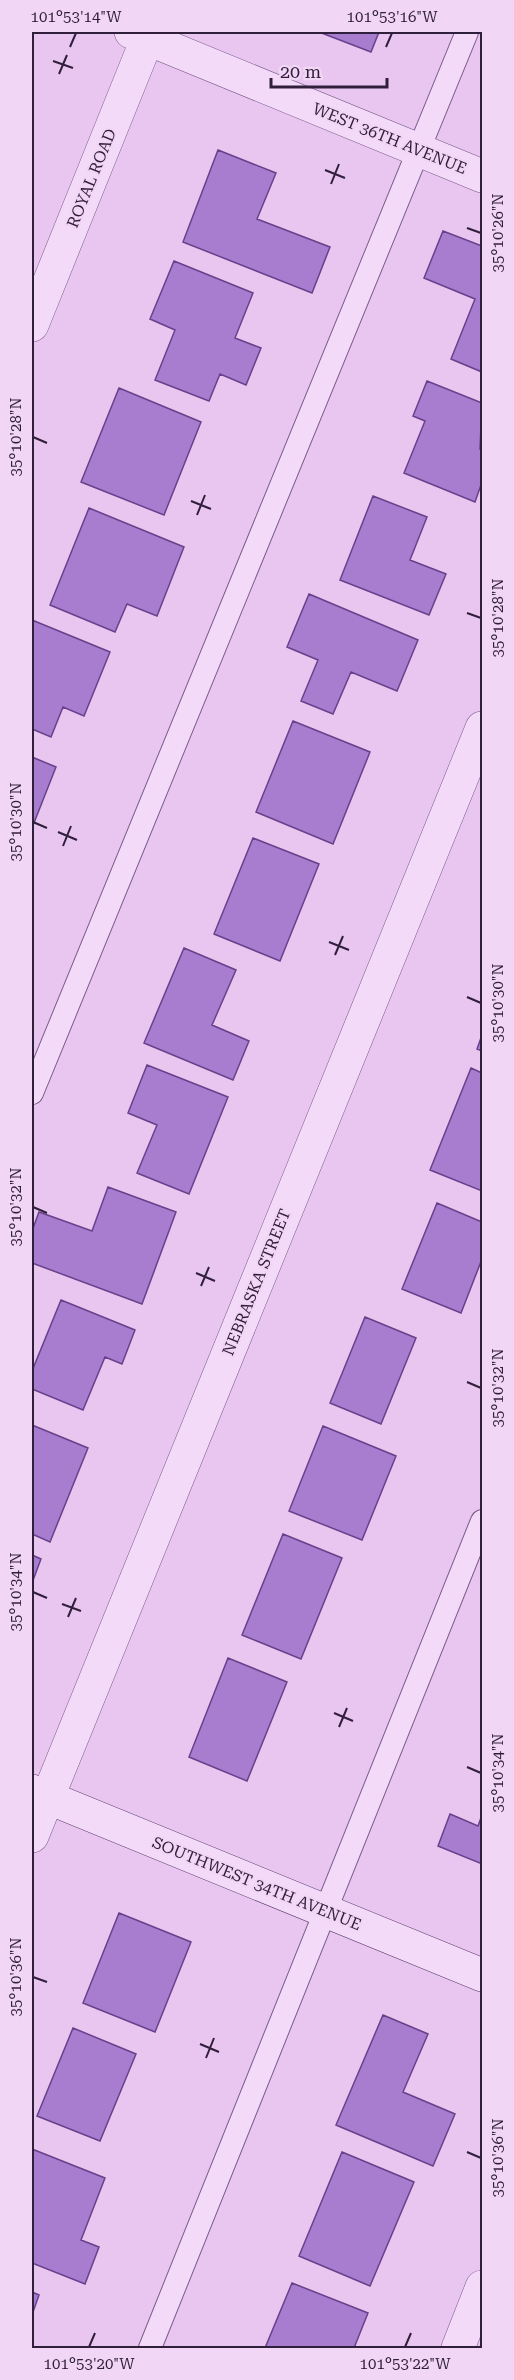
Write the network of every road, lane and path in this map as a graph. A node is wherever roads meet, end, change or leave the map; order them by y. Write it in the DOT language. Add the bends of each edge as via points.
graph roads {
  1 [pos="467,32"];
  2 [pos="143,34"];
  3 [pos="418,150"];
  4 [pos="483,176"];
  5 [pos="32,325"];
  6 [pos="483,728"];
  7 [pos="32,1093"];
  8 [pos="483,1521"];
  9 [pos="39,1794"];
  10 [pos="32,1836"];
  11 [pos="326,1911"];
  12 [pos="483,1975"];
  13 [pos="483,2287"];
  14 [pos="150,2349"];
  15 [pos="458,2349"];
  1 -- 3 [label="lane"];
  2 -- 3 [label="street, WEST 36TH AVENUE"];
  2 -- 5 [label="street, ROYAL ROAD"];
  3 -- 4 [label="street, WEST 36TH AVENUE"];
  3 -- 7 [label="lane"];
  6 -- 9 [label="street, NEBRASKA STREET"];
  8 -- 11 [label="lane"];
  9 -- 10 [label="street, NEBRASKA STREET"];
  9 -- 11 [label="street, SOUTHWEST 34TH AVENUE"];
  11 -- 12 [label="street, SOUTHWEST 34TH AVENUE"];
  11 -- 14 [label="lane"];
  13 -- 15 [label="street"];
}
